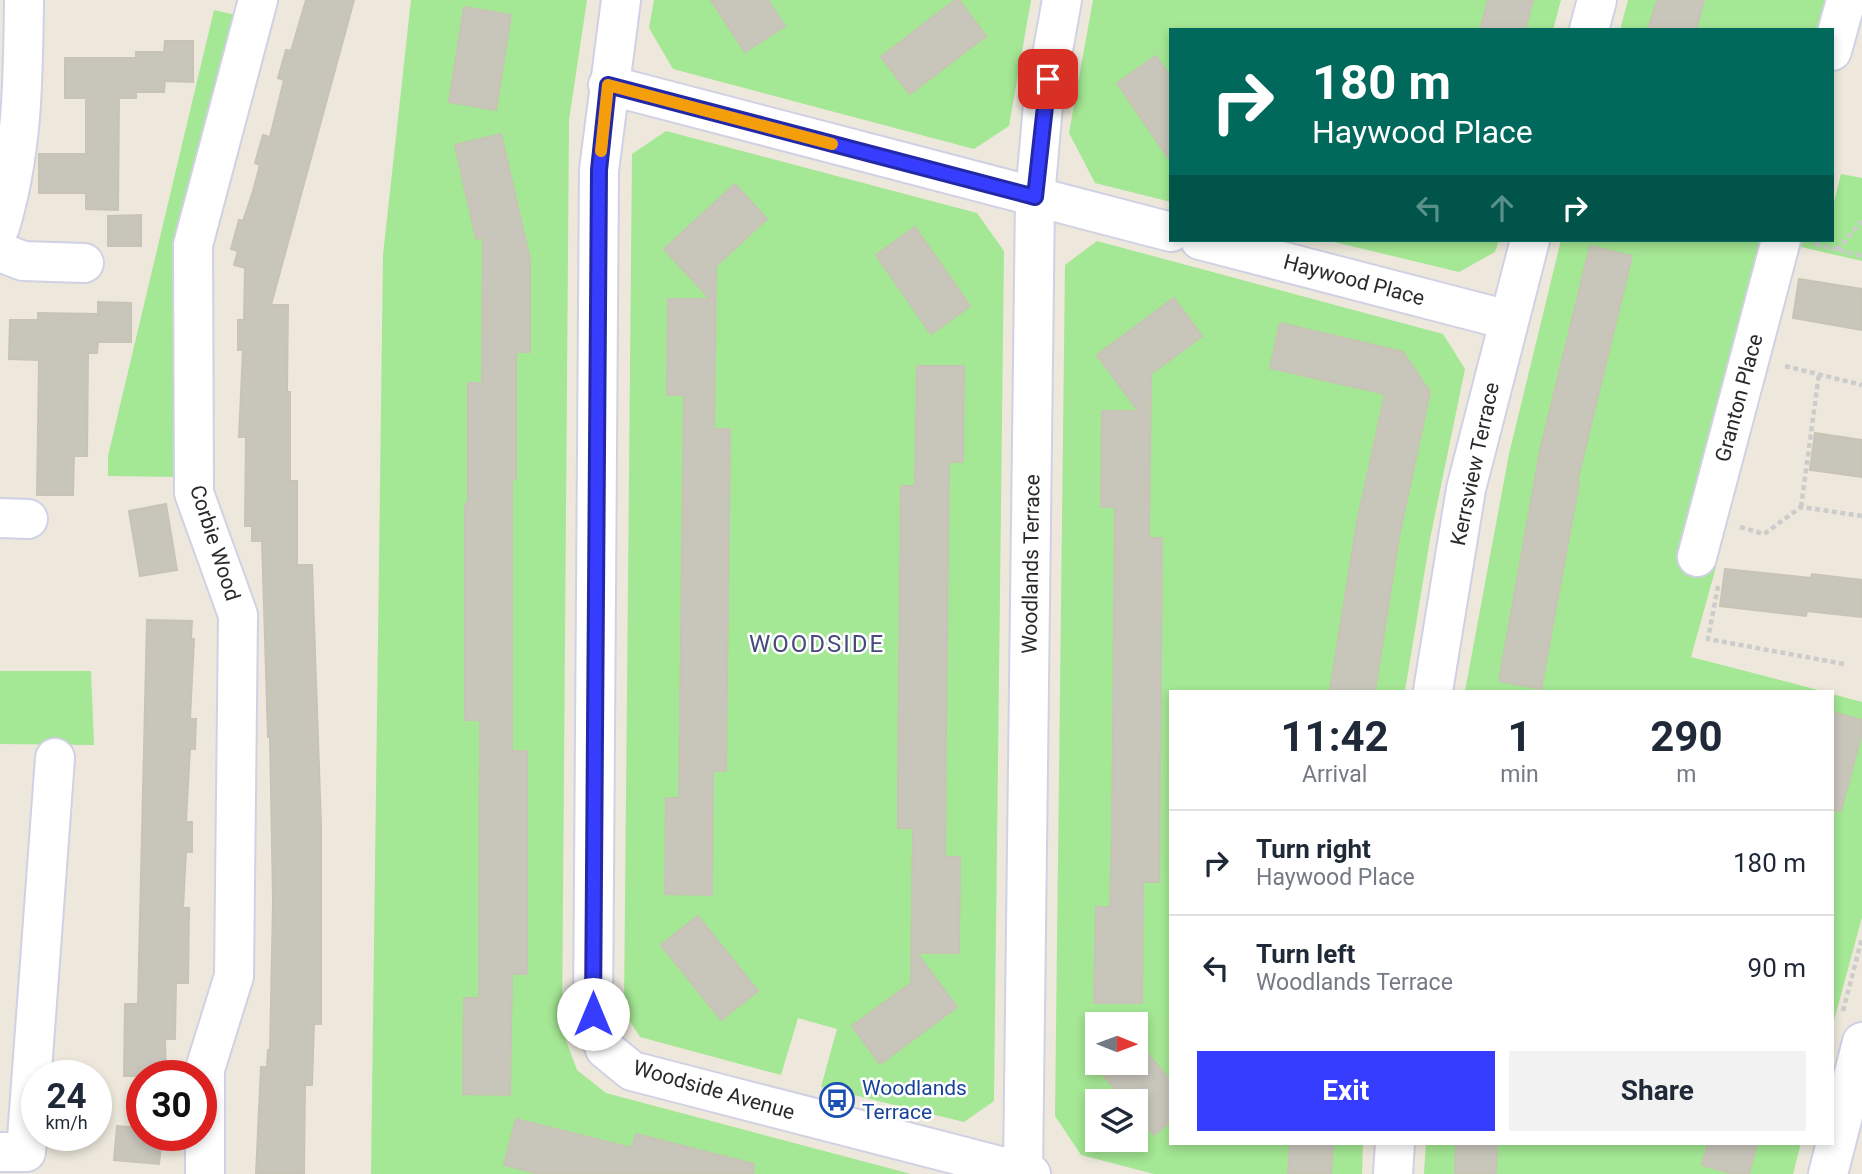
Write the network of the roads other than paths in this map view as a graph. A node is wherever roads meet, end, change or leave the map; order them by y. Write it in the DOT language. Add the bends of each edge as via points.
graph roads {
  1 [pos="24,0"];
  2 [pos="258,0"];
  3 [pos="621,0"];
  4 [pos="1062,0"];
  5 [pos="1597,0"];
  6 [pos="1846,0"];
  7 [pos="1590,28"];
  8 [pos="1834,44"];
  9 [pos="608,85"];
  10 [pos="1035,197"];
  11 [pos="0,227"];
  12 [pos="1169,231"];
  13 [pos="1208,242"];
  14 [pos="1529,242"];
  15 [pos="1796,242"];
  16 [pos="0,252"];
  17 [pos="84,263"];
  18 [pos="1508,320"];
  19 [pos="1709,565"];
  20 [pos="1433,690"];
  21 [pos="55,758"];
  22 [pos="1852,1028"];
  23 [pos="1834,1138"];
  24 [pos="1395,1145"];
  25 [pos="1833,1145"];
  26 [pos="0,1152"];
  27 [pos="1027,1173"];
  28 [pos="205,1174"];
  29 [pos="1393,1174"];
  30 [pos="1828,1174"];
  1 -- 11 [label="street" via="23,97 13,184"];
  2 -- 28 [label="street, Corbie Wood" via="193,245 194,493 238,615 234,975 205,1069"];
  3 -- 9 [label="street"];
  4 -- 10 [label="street, Woodlands Terrace" via="1043,105"];
  5 -- 7 [label="street"];
  6 -- 8 [label="street"];
  9 -- 10 [label="street"];
  9 -- 27 [label="street, Woodside Avenue" via="599,170 593,1014 605,1049 632,1071"];
  10 -- 12 [label="street"];
  10 -- 27 [label="street, Woodlands Terrace"];
  13 -- 18 [label="street, Haywood Place"];
  14 -- 18 [label="street, Kerrsview Terrace"];
  15 -- 19 [label="street, Granton Place" via="1751,357 1707,518"];
  16 -- 17 [label="street" via="23,261"];
  18 -- 20 [label="street, Kerrsview Terrace" via="1466,489"];
  21 -- 26 [label="street" via="26,1152"];
  22 -- 23 [label="street"];
  24 -- 29 [label="street"];
  25 -- 30 [label="street"];
}
